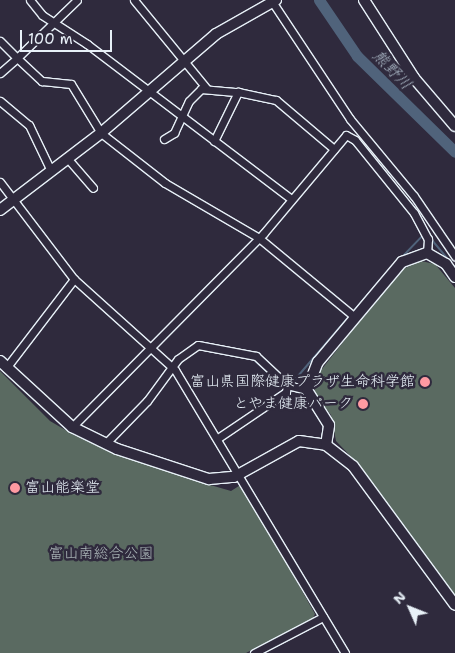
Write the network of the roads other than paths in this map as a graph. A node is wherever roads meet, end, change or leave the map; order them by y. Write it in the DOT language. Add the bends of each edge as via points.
graph roads {
  1 [pos="30,0"];
  2 [pos="77,0"];
  3 [pos="134,0"];
  4 [pos="364,0"];
  5 [pos="273,1"];
  6 [pos="55,22"];
  7 [pos="0,41"];
  8 [pos="17,58"];
  9 [pos="186,60"];
  10 [pos="0,73"];
  11 [pos="207,89"];
  12 [pos="149,92"];
  13 [pos="238,92"];
  14 [pos="0,101"];
  15 [pos="183,118"];
  16 [pos="455,126"];
  17 [pos="101,133"];
  18 [pos="164,139"];
  19 [pos="214,140"];
  20 [pos="334,149"];
  21 [pos="68,158"];
  22 [pos="51,171"];
  23 [pos="0,182"];
  24 [pos="93,188"];
  25 [pos="13,200"];
  26 [pos="291,200"];
  27 [pos="0,210"];
  28 [pos="259,238"];
  29 [pos="427,253"];
  30 [pos="455,256"];
  31 [pos="455,277"];
  32 [pos="74,279"];
  33 [pos="355,317"];
  34 [pos="152,349"];
  35 [pos="3,364"];
  36 [pos="172,368"];
  37 [pos="287,385"];
  38 [pos="307,390"];
  39 [pos="72,427"];
  40 [pos="218,438"];
  41 [pos="105,444"];
  42 [pos="326,445"];
  43 [pos="240,474"];
  44 [pos="455,605"];
  45 [pos="323,617"];
  46 [pos="254,653"];
  47 [pos="345,653"];
  1 -- 6 [label="street"];
  2 -- 6 [label="street"];
  3 -- 9 [label="street"];
  4 -- 16 [label="street" via="414,78"];
  5 -- 9 [label="street" via="216,34"];
  5 -- 30 [label="street" via="350,119 414,196"];
  6 -- 8 [label="street"];
  6 -- 12 [label="street"];
  7 -- 8 [label="street"];
  8 -- 10 [label="street"];
  8 -- 17 [label="street" via="42,81 71,84"];
  9 -- 11 [label="street"];
  9 -- 12 [label="street"];
  11 -- 13 [label="street"];
  11 -- 15 [label="street" via="201,88 189,101"];
  12 -- 15 [label="street"];
  12 -- 17 [label="street"];
  13 -- 19 [label="street"];
  13 -- 20 [label="street" via="276,100"];
  14 -- 22 [label="street" via="28,125"];
  15 -- 18 [label="street" via="174,133"];
  15 -- 19 [label="street"];
  17 -- 21 [label="street"];
  17 -- 28 [label="street" via="165,183"];
  19 -- 26 [label="street"];
  20 -- 26 [label="street"];
  20 -- 29 [label="street" via="346,136 355,140 414,213 428,239"];
  21 -- 22 [label="street"];
  21 -- 24 [label="street"];
  22 -- 25 [label="street"];
  23 -- 25 [label="street"];
  25 -- 27 [label="street"];
  25 -- 32 [label="street"];
  26 -- 28 [label="street"];
  28 -- 33 [label="street"];
  28 -- 34 [label="street"];
  29 -- 31 [label="street" via="446,264"];
  29 -- 33 [label="street" via="402,262"];
  32 -- 34 [label="street"];
  32 -- 35 [label="street"];
  33 -- 38 [label="street" via="316,366"];
  34 -- 36 [label="street"];
  34 -- 39 [label="street"];
  35 -- 39 [label="street"];
  36 -- 37 [label="street" via="187,350 212,346 256,356"];
  36 -- 40 [label="street"];
  36 -- 41 [label="street" via="147,401"];
  37 -- 38 [label="street"];
  37 -- 40 [label="street" via="286,392"];
  38 -- 42 [label="street" via="329,426"];
  39 -- 41 [label="street"];
  40 -- 43 [label="street"];
  41 -- 43 [label="street" via="209,479"];
  42 -- 43 [label="street" via="299,441"];
  42 -- 44 [label="street" via="353,466"];
  43 -- 45 [label="street"];
  45 -- 46 [label="street"];
  45 -- 47 [label="street"];
}
